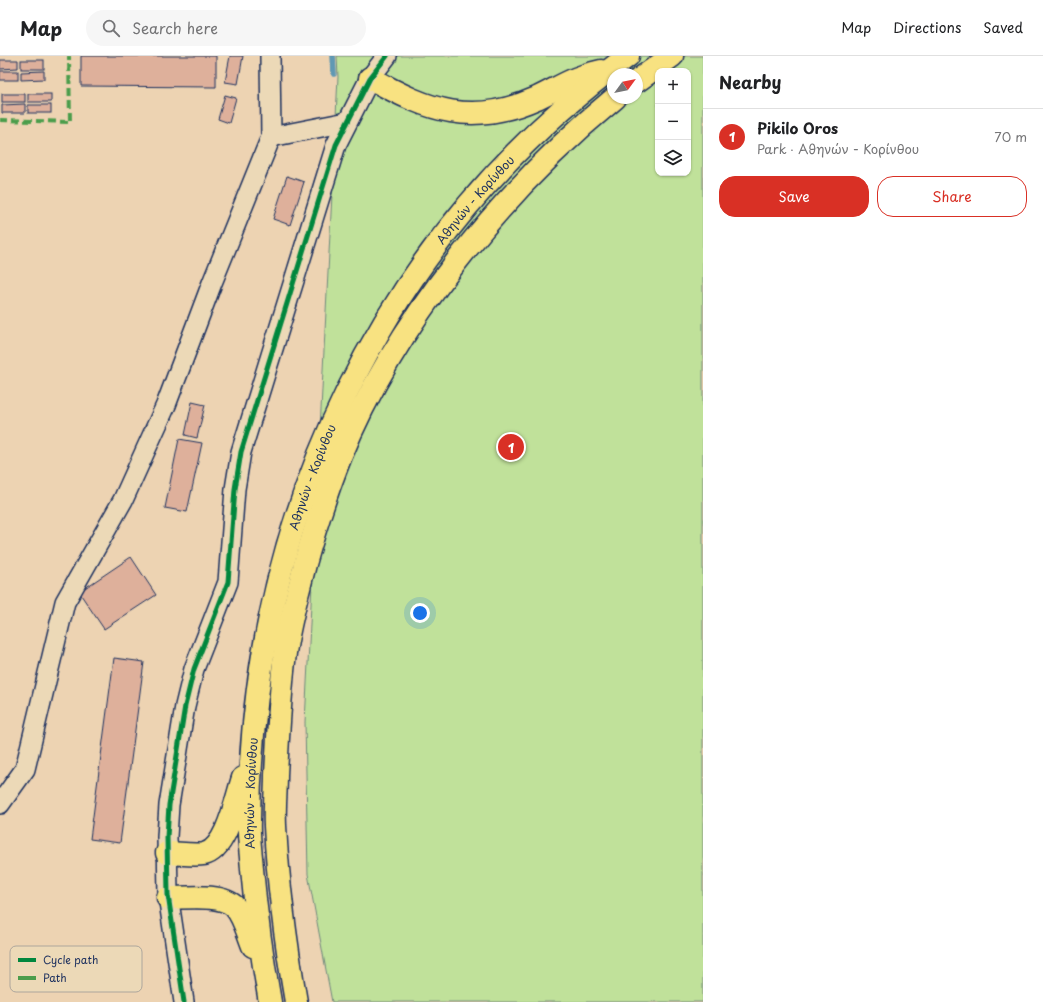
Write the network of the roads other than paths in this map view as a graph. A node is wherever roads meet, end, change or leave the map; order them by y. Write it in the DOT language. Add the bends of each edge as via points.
graph roads {
  1 [pos="270,56"];
  2 [pos="387,56"];
  3 [pos="628,56"];
  4 [pos="672,56"];
  5 [pos="611,68"];
  6 [pos="607,70"];
  7 [pos="607,71"];
  8 [pos="643,77"];
  9 [pos="370,78"];
  10 [pos="608,104"];
  11 [pos="347,122"];
  12 [pos="272,137"];
  13 [pos="251,754"];
  14 [pos="0,804"];
  15 [pos="167,853"];
  16 [pos="168,898"];
  17 [pos="265,978"];
  18 [pos="184,1002"];
  19 [pos="270,1002"];
  20 [pos="296,1002"];
  1 -- 12 [label="street"];
  2 -- 9 [label="street"];
  3 -- 5 [label="highway, Αθηνών - Κορίνθου"];
  4 -- 8 [label="highway"];
  6 -- 9 [label="highway" via="564,82 507,110 480,114 455,113 438,108 405,96"];
  7 -- 13 [label="highway, Αθηνών - Κορίνθου" via="563,107 480,191 400,296 345,392 307,484 292,530 265,641 255,700"];
  9 -- 11 [label="street"];
  10 -- 20 [label="highway, Αθηνών - Κορίνθου" via="581,126 501,207 421,311 382,372 340,457 326,497 296,598 285,651 277,754 275,823 281,900"];
  11 -- 12 [label="street"];
  11 -- 15 [label="street" via="336,145 241,452 235,489 228,582 194,670 185,706 169,805"];
  12 -- 14 [label="street" via="212,283 166,405 122,500 65,602 25,769"];
  13 -- 15 [label="highway" via="220,843 212,851 203,854"];
  13 -- 17 [label="highway, Αθηνών - Κορίνθου" via="248,824"];
  15 -- 16 [label="street"];
  16 -- 17 [label="highway" via="215,898 228,901 240,916"];
  16 -- 18 [label="street"];
  17 -- 19 [label="highway, Αθηνών - Κορίνθου"];
}
